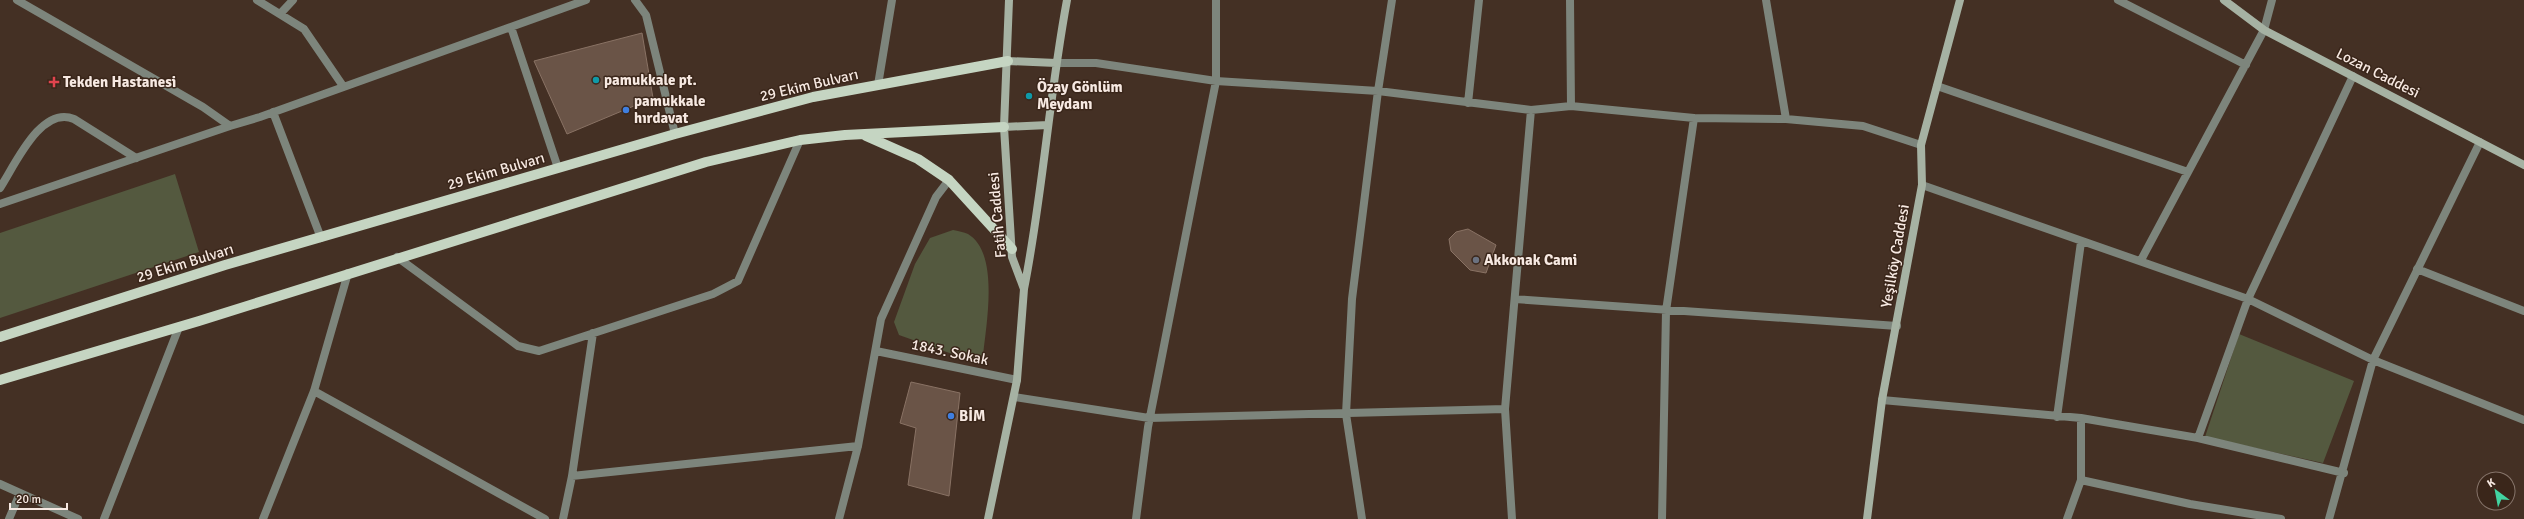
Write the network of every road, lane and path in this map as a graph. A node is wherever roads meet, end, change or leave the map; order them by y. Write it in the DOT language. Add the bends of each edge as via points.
graph roads {
  1 [pos="17,0"];
  2 [pos="257,0"];
  3 [pos="293,0"];
  4 [pos="586,0"];
  5 [pos="635,0"];
  6 [pos="892,0"];
  7 [pos="1009,0"];
  8 [pos="1067,0"];
  9 [pos="1216,0"];
  10 [pos="1392,0"];
  11 [pos="1479,0"];
  12 [pos="1570,0"];
  13 [pos="1766,0"];
  14 [pos="1960,0"];
  15 [pos="2118,0"];
  16 [pos="2224,0"];
  17 [pos="2272,0"];
  18 [pos="280,14"];
  19 [pos="511,27"];
  20 [pos="2264,30"];
  21 [pos="1008,61"];
  22 [pos="1056,63"];
  23 [pos="2246,65"];
  24 [pos="2353,76"];
  25 [pos="1216,81"];
  26 [pos="878,85"];
  27 [pos="343,86"];
  28 [pos="1937,86"];
  29 [pos="1378,91"];
  30 [pos="1468,103"];
  31 [pos="1571,106"];
  32 [pos="1531,110"];
  33 [pos="273,112"];
  34 [pos="1694,118"];
  35 [pos="1786,119"];
  36 [pos="1048,125"];
  37 [pos="230,126"];
  38 [pos="1004,127"];
  39 [pos="675,134"];
  40 [pos="862,134"];
  41 [pos="800,140"];
  42 [pos="2480,142"];
  43 [pos="1921,145"];
  44 [pos="136,158"];
  45 [pos="2524,164"];
  46 [pos="558,168"];
  47 [pos="2188,172"];
  48 [pos="948,180"];
  49 [pos="1922,185"];
  50 [pos="0,188"];
  51 [pos="0,204"];
  52 [pos="321,238"];
  53 [pos="2081,242"];
  54 [pos="1012,249"];
  55 [pos="397,257"];
  56 [pos="2141,260"];
  57 [pos="2418,269"];
  58 [pos="348,273"];
  59 [pos="1024,290"];
  60 [pos="1514,299"];
  61 [pos="2248,299"];
  62 [pos="1666,310"];
  63 [pos="2524,311"];
  64 [pos="1897,326"];
  65 [pos="179,327"];
  66 [pos="593,333"];
  67 [pos="0,337"];
  68 [pos="876,351"];
  69 [pos="2373,360"];
  70 [pos="0,380"];
  71 [pos="1017,380"];
  72 [pos="314,391"];
  73 [pos="1014,397"];
  74 [pos="1882,400"];
  75 [pos="1505,409"];
  76 [pos="1346,414"];
  77 [pos="2057,417"];
  78 [pos="1149,418"];
  79 [pos="2081,418"];
  80 [pos="2524,420"];
  81 [pos="2198,438"];
  82 [pos="858,446"];
  83 [pos="2344,473"];
  84 [pos="572,476"];
  85 [pos="2081,480"];
  86 [pos="0,484"];
  87 [pos="20,493"];
  88 [pos="265,518"];
  89 [pos="9,519"];
  90 [pos="78,519"];
  91 [pos="104,519"];
  92 [pos="545,519"];
  93 [pos="563,519"];
  94 [pos="839,519"];
  95 [pos="988,519"];
  96 [pos="1136,519"];
  97 [pos="1362,519"];
  98 [pos="1512,519"];
  99 [pos="1662,519"];
  100 [pos="1867,519"];
  101 [pos="2066,519"];
  102 [pos="2281,519"];
  103 [pos="2329,519"];
  1 -- 37 [label="street" via="202,106"];
  2 -- 18 [label="street"];
  3 -- 18 [label="street"];
  4 -- 19 [label="street"];
  5 -- 39 [label="street" via="646,15"];
  6 -- 26 [label="street"];
  7 -- 21 [label="main road, Fatih Caddesi"];
  8 -- 22 [label="main road"];
  9 -- 25 [label="street"];
  10 -- 29 [label="street"];
  11 -- 30 [label="street"];
  12 -- 31 [label="street"];
  13 -- 35 [label="street"];
  14 -- 28 [label="main road, Yeşilköy Caddesi"];
  15 -- 23 [label="street"];
  16 -- 20 [label="main road, Lozan Caddesi"];
  17 -- 20 [label="street"];
  18 -- 27 [label="street" via="304,29"];
  19 -- 27 [label="street"];
  19 -- 46 [label="street"];
  20 -- 23 [label="street"];
  20 -- 24 [label="main road, Lozan Caddesi"];
  21 -- 22 [label="main road"];
  21 -- 26 [label="main road, 29 Ekim Bulvarı"];
  21 -- 38 [label="main road, Fatih Caddesi"];
  22 -- 25 [label="street" via="1096,62"];
  22 -- 36 [label="main road"];
  23 -- 47 [label="street"];
  24 -- 42 [label="main road, Lozan Caddesi"];
  24 -- 61 [label="street"];
  25 -- 29 [label="street"];
  25 -- 78 [label="street"];
  26 -- 39 [label="main road, 29 Ekim Bulvarı" via="813,97"];
  27 -- 33 [label="street"];
  28 -- 43 [label="main road, Yeşilköy Caddesi"];
  28 -- 47 [label="street"];
  29 -- 30 [label="street"];
  29 -- 76 [label="street" via="1352,299"];
  30 -- 32 [label="street"];
  31 -- 32 [label="street"];
  31 -- 34 [label="street"];
  32 -- 60 [label="street"];
  33 -- 37 [label="street"];
  33 -- 52 [label="street"];
  34 -- 35 [label="street"];
  34 -- 62 [label="street"];
  35 -- 43 [label="street" via="1863,126"];
  36 -- 38 [label="main road"];
  36 -- 59 [label="main road" via="1039,209"];
  37 -- 44 [label="street"];
  38 -- 40 [label="main road"];
  38 -- 54 [label="main road, Fatih Caddesi"];
  39 -- 46 [label="main road, 29 Ekim Bulvarı"];
  40 -- 41 [label="main road"];
  40 -- 48 [label="main road" via="918,159"];
  41 -- 55 [label="main road" via="706,162"];
  41 -- 66 [label="street" via="738,281 713,294"];
  42 -- 45 [label="main road, Lozan Caddesi"];
  42 -- 57 [label="street"];
  43 -- 49 [label="main road, Yeşilköy Caddesi"];
  44 -- 50 [label="street" via="74,119 66,116 55,117 37,131"];
  44 -- 51 [label="street"];
  46 -- 52 [label="main road, 29 Ekim Bulvarı"];
  47 -- 56 [label="street"];
  48 -- 54 [label="main road"];
  48 -- 68 [label="street" via="936,197 881,319"];
  49 -- 53 [label="street"];
  49 -- 64 [label="main road, Yeşilköy Caddesi"];
  52 -- 67 [label="main road, 29 Ekim Bulvarı" via="216,268"];
  53 -- 56 [label="street"];
  53 -- 77 [label="street"];
  54 -- 59 [label="main road, Fatih Caddesi" via="1012,257"];
  55 -- 58 [label="main road"];
  55 -- 66 [label="street" via="518,346 539,351"];
  56 -- 61 [label="street"];
  57 -- 63 [label="street"];
  57 -- 69 [label="street"];
  58 -- 65 [label="main road"];
  58 -- 72 [label="street"];
  59 -- 71 [label="main road, Fatih Caddesi"];
  60 -- 62 [label="street"];
  60 -- 75 [label="street"];
  61 -- 69 [label="street"];
  61 -- 81 [label="street"];
  62 -- 64 [label="street"];
  62 -- 99 [label="street"];
  64 -- 74 [label="main road, Yeşilköy Caddesi"];
  65 -- 70 [label="main road"];
  65 -- 91 [label="street"];
  66 -- 84 [label="street"];
  68 -- 71 [label="street, 1843. Sokak"];
  68 -- 82 [label="street"];
  69 -- 80 [label="street"];
  69 -- 83 [label="street"];
  71 -- 73 [label="main road, Fatih Caddesi"];
  72 -- 88 [label="street"];
  72 -- 92 [label="street"];
  73 -- 78 [label="street"];
  73 -- 95 [label="main road, Fatih Caddesi"];
  74 -- 77 [label="street"];
  74 -- 100 [label="main road, Yeşilköy Caddesi"];
  75 -- 76 [label="street"];
  75 -- 98 [label="street"];
  76 -- 78 [label="street"];
  76 -- 97 [label="street"];
  77 -- 79 [label="street"];
  78 -- 96 [label="street"];
  79 -- 81 [label="street"];
  79 -- 85 [label="street"];
  81 -- 83 [label="street"];
  82 -- 84 [label="street"];
  82 -- 94 [label="street"];
  83 -- 103 [label="street"];
  84 -- 93 [label="street"];
  85 -- 101 [label="street"];
  85 -- 102 [label="street" via="2190,504"];
  86 -- 87 [label="street"];
  87 -- 89 [label="street"];
  87 -- 90 [label="street"];
}
